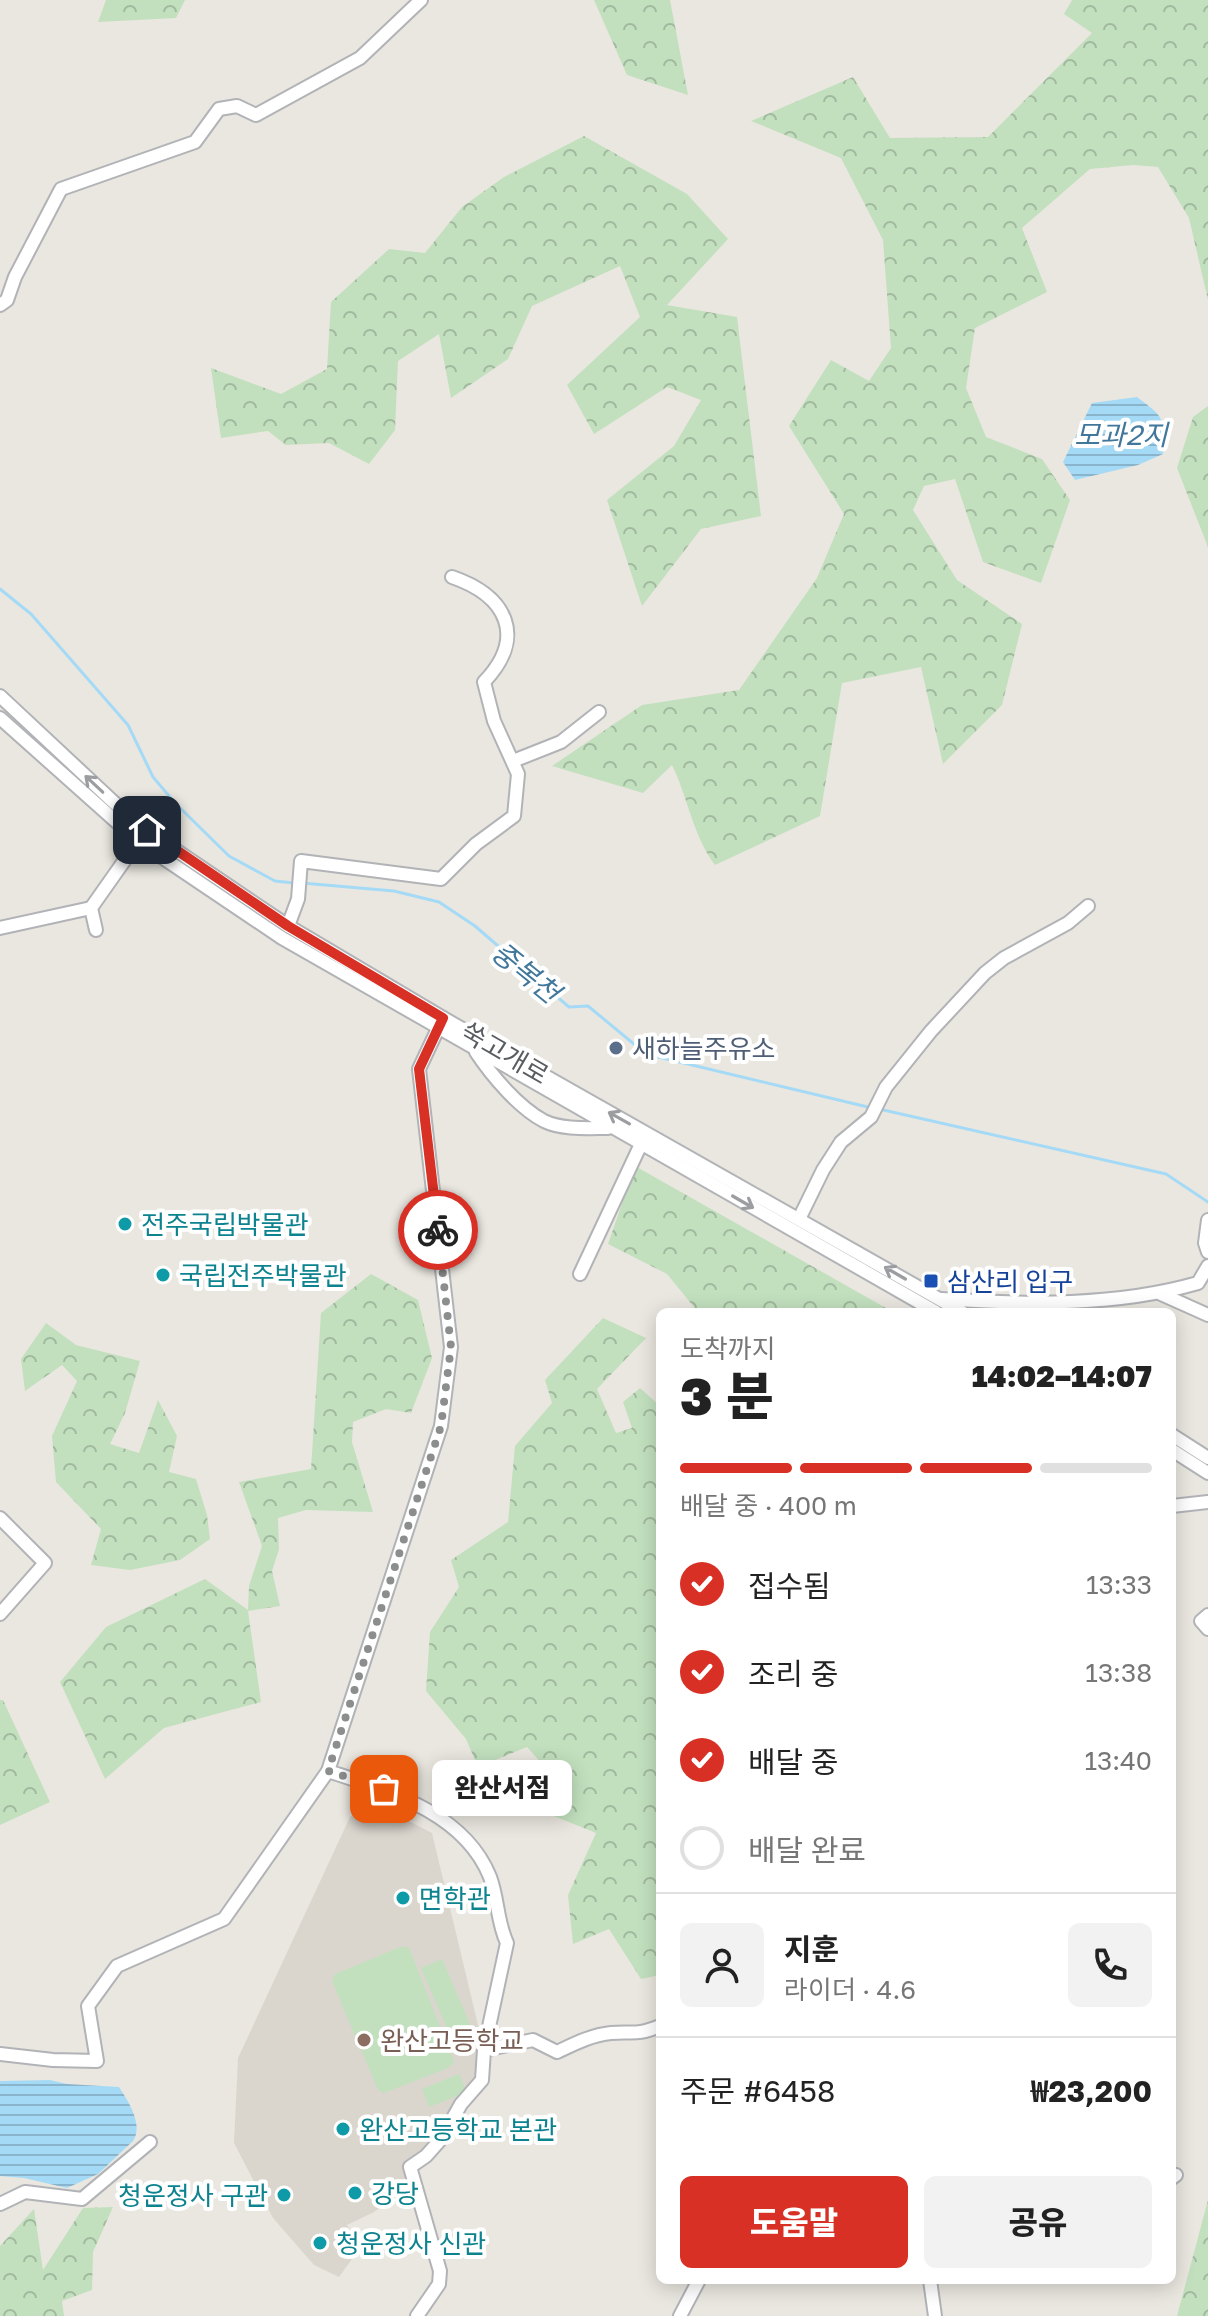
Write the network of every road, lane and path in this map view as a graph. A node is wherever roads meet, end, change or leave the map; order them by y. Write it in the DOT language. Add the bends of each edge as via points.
graph roads {
  1 [pos="421,0"];
  2 [pos="0,305"];
  3 [pos="452,577"];
  4 [pos="0,696"];
  5 [pos="599,712"];
  6 [pos="0,718"];
  7 [pos="513,761"];
  8 [pos="147,830"];
  9 [pos="138,841"];
  10 [pos="1088,906"];
  11 [pos="91,908"];
  12 [pos="288,926"];
  13 [pos="0,928"];
  14 [pos="96,930"];
  15 [pos="440,1024"];
  16 [pos="474,1050"];
  17 [pos="612,1129"];
  18 [pos="641,1144"];
  19 [pos="799,1219"];
  20 [pos="1208,1220"];
  21 [pos="1208,1252"];
  22 [pos="1208,1266"];
  23 [pos="580,1274"];
  24 [pos="1161,1294"];
  25 [pos="935,1308"];
  26 [pos="1208,1315"];
  27 [pos="1176,1438"];
  28 [pos="1176,1453"];
  29 [pos="1208,1458"];
  30 [pos="1208,1473"];
  31 [pos="1208,1502"];
  32 [pos="1176,1506"];
  33 [pos="0,1518"];
  34 [pos="0,1614"];
  35 [pos="1208,1615"];
  36 [pos="1208,1629"];
  37 [pos="328,1771"];
  38 [pos="656,2028"];
  39 [pos="484,2050"];
  40 [pos="0,2054"];
  41 [pos="150,2142"];
  42 [pos="0,2204"];
  43 [pos="697,2284"];
  44 [pos="931,2284"];
  45 [pos="417,2316"];
  46 [pos="680,2316"];
  47 [pos="935,2316"];
  1 -- 2 [label="street" via="360,58 275,106 256,115 237,106 219,109 195,142 61,189"];
  3 -- 7 [label="street" via="494,601 505,619 508,644 500,666 484,682 494,721"];
  8 -- 4 [label="street, 쑥고개로, one-way"];
  5 -- 7 [label="street" via="561,742"];
  6 -- 9 [label="street, 쑥고개로"];
  7 -- 12 [label="street" via="518,774 514,816 441,879 301,861 298,899"];
  8 -- 9 [label="street"];
  8 -- 12 [label="street, 쑥고개로"];
  9 -- 11 [label="street"];
  9 -- 15 [label="street, 쑥고개로" via="282,938"];
  10 -- 19 [label="street" via="985,973 931,1031 871,1117 841,1142"];
  11 -- 13 [label="street"];
  11 -- 14 [label="street"];
  12 -- 15 [label="street, 쑥고개로"];
  15 -- 16 [label="street, 쑥고개로"];
  19 -- 15 [label="street, 쑥고개로, one-way"];
  15 -- 37 [label="street" via="419,1069 451,1347 441,1426"];
  16 -- 17 [label="street, 쑥고개로"];
  16 -- 17 [label="street" via="545,1122"];
  17 -- 18 [label="street, 쑥고개로"];
  18 -- 23 [label="street"];
  18 -- 25 [label="street, 쑥고개로, one-way"];
  25 -- 19 [label="street, 쑥고개로, one-way"];
  20 -- 21 [label="street"];
  22 -- 24 [label="street" via="1198,1283"];
  24 -- 25 [label="street"];
  24 -- 26 [label="street"];
  27 -- 29 [label="street"];
  28 -- 30 [label="street"];
  31 -- 32 [label="street"];
  33 -- 34 [label="street" via="45,1563"];
  35 -- 36 [label="street" via="1201,1621"];
  37 -- 39 [label="street" via="384,1789 435,1815 452,1825 482,1861 507,1943"];
  37 -- 40 [label="street" via="224,1919 117,1966 88,2006 97,2061"];
  38 -- 39 [label="street" via="640,2035 611,2033 583,2039 557,2052 533,2040"];
  39 -- 45 [label="street" via="482,2080 442,2138 410,2167 440,2271 439,2284"];
  41 -- 42 [label="street" via="82,2199 25,2192"];
  43 -- 46 [label="street"];
  44 -- 47 [label="street"];
}
